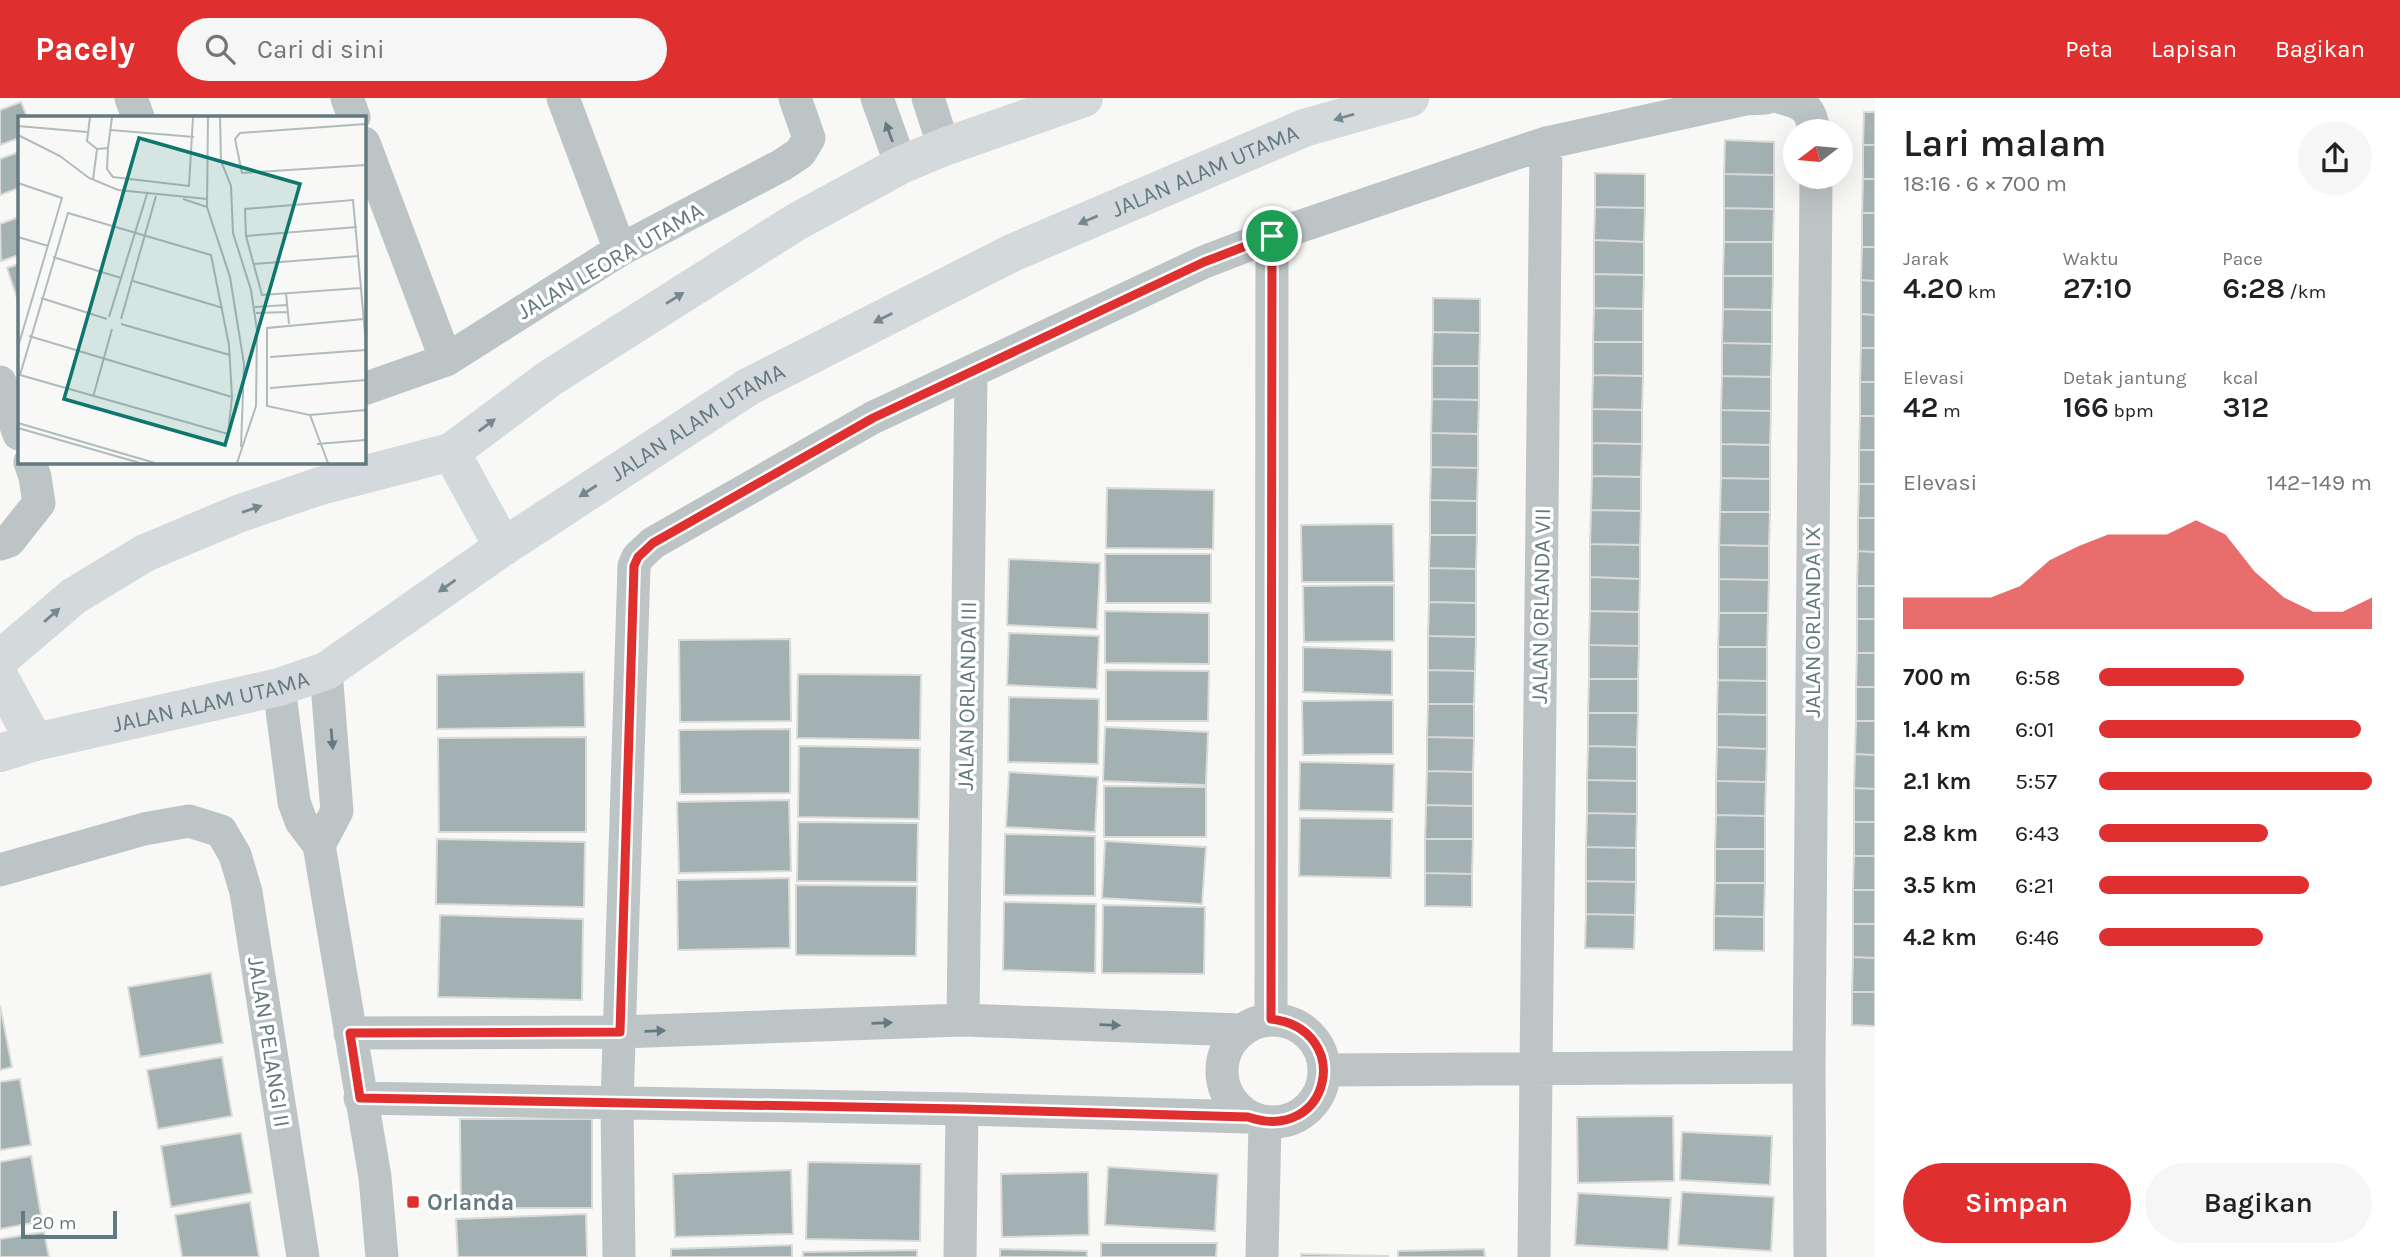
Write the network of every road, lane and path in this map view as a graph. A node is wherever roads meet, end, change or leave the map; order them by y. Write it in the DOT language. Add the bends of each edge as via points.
graph roads {
  1 [pos="131,98"];
  2 [pos="347,98"];
  3 [pos="563,98"];
  4 [pos="794,98"];
  5 [pos="877,98"];
  6 [pos="928,98"];
  7 [pos="1084,98"];
  8 [pos="1410,98"];
  9 [pos="1766,98"];
  10 [pos="1782,98"];
  11 [pos="138,116"];
  12 [pos="354,116"];
  13 [pos="1812,119"];
  14 [pos="1546,143"];
  15 [pos="944,147"];
  16 [pos="366,148"];
  17 [pos="901,165"];
  18 [pos="1816,189"];
  19 [pos="1272,236"];
  20 [pos="620,250"];
  21 [pos="446,360"];
  22 [pos="971,372"];
  23 [pos="0,382"];
  24 [pos="366,388"];
  25 [pos="18,431"];
  26 [pos="451,452"];
  27 [pos="32,470"];
  28 [pos="0,544"];
  29 [pos="503,547"];
  30 [pos="0,660"];
  31 [pos="326,671"];
  32 [pos="0,678"];
  33 [pos="279,687"];
  34 [pos="18,747"];
  35 [pos="319,845"];
  36 [pos="0,870"];
  37 [pos="962,1020"];
  38 [pos="1256,1025"];
  39 [pos="620,1032"];
  40 [pos="350,1033"];
  41 [pos="1809,1067"];
  42 [pos="1537,1069"];
  43 [pos="1324,1070"];
  44 [pos="360,1098"];
  45 [pos="617,1104"];
  46 [pos="962,1109"];
  47 [pos="1257,1120"];
  48 [pos="303,1257"];
  49 [pos="382,1257"];
  50 [pos="620,1257"];
  51 [pos="960,1257"];
  52 [pos="1262,1257"];
  53 [pos="1534,1257"];
  54 [pos="1810,1257"];
  1 -- 11 [label="street"];
  2 -- 12 [label="street"];
  3 -- 20 [label="street"];
  4 -- 20 [label="street, JALAN LEORA UTAMA" via="809,138 800,153"];
  17 -- 5 [label="street, one-way"];
  6 -- 15 [label="street"];
  7 -- 15 [label="main road"];
  8 -- 29 [label="main road, JALAN ALAM UTAMA, one-way" via="1304,128 1012,253 748,387"];
  9 -- 14 [label="street"];
  10 -- 13 [label="street" via="1800,103"];
  14 -- 19 [label="street"];
  14 -- 42 [label="street, JALAN ORLANDA VII"];
  15 -- 17 [label="main road"];
  16 -- 21 [label="street"];
  26 -- 17 [label="main road, one-way" via="597,348 796,222"];
  18 -- 41 [label="street, JALAN ORLANDA IX"];
  19 -- 22 [label="street" via="1204,262"];
  19 -- 38 [label="street"];
  20 -- 21 [label="street, JALAN LEORA UTAMA"];
  21 -- 24 [label="street, JALAN LEORA UTAMA"];
  22 -- 37 [label="street, JALAN ORLANDA III"];
  22 -- 39 [label="street" via="873,418 653,543 638,557 634,566"];
  23 -- 25 [label="street"];
  26 -- 29 [label="main road"];
  30 -- 26 [label="main road, one-way" via="74,596 145,553 320,486"];
  27 -- 28 [label="street" via="39,503 9,541"];
  29 -- 31 [label="main road, JALAN ALAM UTAMA, one-way"];
  31 -- 33 [label="main road, JALAN ALAM UTAMA"];
  31 -- 35 [label="street, one-way" via="337,811"];
  32 -- 34 [label="main road"];
  33 -- 34 [label="main road, JALAN ALAM UTAMA"];
  33 -- 35 [label="street" via="293,802"];
  35 -- 40 [label="street"];
  36 -- 48 [label="street, JALAN PELANGI II" via="155,827 189,821 221,831 235,855 246,892"];
  37 -- 38 [label="street, one-way"];
  39 -- 37 [label="street, one-way"];
  38 -- 43 [label="street" via="1287,1021 1301,1028 1314,1040"];
  38 -- 47 [label="street" via="1229,1042 1221,1073 1234,1106"];
  39 -- 40 [label="street"];
  39 -- 45 [label="street"];
  40 -- 44 [label="street"];
  41 -- 42 [label="street"];
  41 -- 54 [label="street, JALAN ORLANDA IX"];
  42 -- 43 [label="street"];
  42 -- 53 [label="street, JALAN ORLANDA VII"];
  43 -- 47 [label="street" via="1313,1104 1300,1115 1283,1122"];
  44 -- 45 [label="street"];
  44 -- 49 [label="street" via="375,1177"];
  45 -- 46 [label="street"];
  45 -- 50 [label="street"];
  46 -- 47 [label="street"];
  46 -- 51 [label="street"];
  47 -- 52 [label="street"];
}
